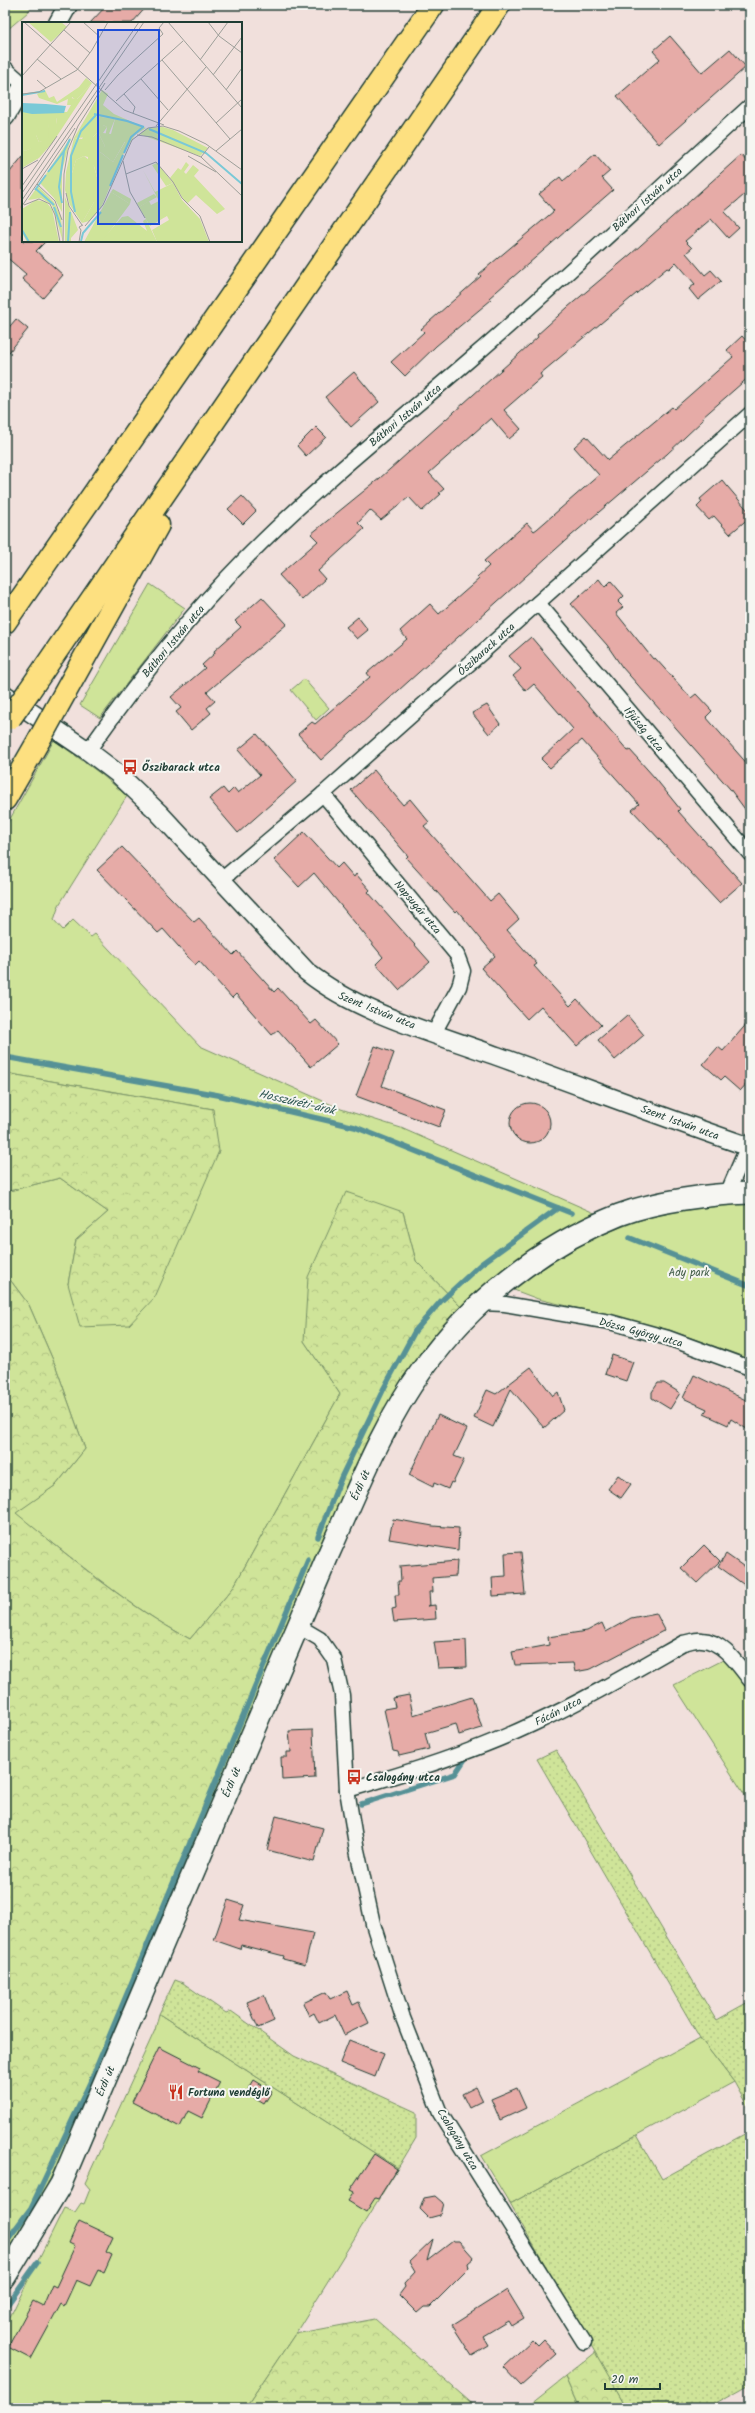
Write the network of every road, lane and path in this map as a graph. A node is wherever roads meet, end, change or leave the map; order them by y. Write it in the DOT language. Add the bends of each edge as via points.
graph roads {
  1 [pos="68,5"];
  2 [pos="433,5"];
  3 [pos="499,5"];
  4 [pos="59,22"];
  5 [pos="5,68"];
  6 [pos="22,84"];
  7 [pos="22,87"];
  8 [pos="750,106"];
  9 [pos="5,117"];
  10 [pos="312,275"];
  11 [pos="750,414"];
  12 [pos="538,603"];
  13 [pos="5,622"];
  14 [pos="5,695"];
  15 [pos="7,722"];
  16 [pos="88,751"];
  17 [pos="323,794"];
  18 [pos="5,799"];
  19 [pos="750,854"];
  20 [pos="220,881"];
  21 [pos="434,1033"];
  22 [pos="749,1145"];
  23 [pos="750,1193"];
  24 [pos="727,1194"];
  25 [pos="481,1303"];
  26 [pos="750,1368"];
  27 [pos="298,1626"];
  28 [pos="750,1680"];
  29 [pos="347,1790"];
  30 [pos="5,2277"];
  31 [pos="584,2342"];
  1 -- 4 [label="street"];
  2 -- 13 [label="highway"];
  3 -- 10 [label="highway"];
  5 -- 6 [label="street"];
  7 -- 9 [label="street"];
  8 -- 16 [label="street, Báthori István utca" via="475,355 371,443 248,556 138,683"];
  10 -- 15 [label="highway, bridge"];
  10 -- 18 [label="highway, bridge" via="257,380 179,491 153,533"];
  11 -- 12 [label="street, Őszibarack utca"];
  12 -- 17 [label="street, Őszibarack utca"];
  12 -- 19 [label="street, Ifjúság utca"];
  14 -- 16 [label="street, Szent István utca"];
  16 -- 20 [label="street, Szent István utca" via="117,773 158,812"];
  17 -- 20 [label="street, Őszibarack utca"];
  17 -- 21 [label="street, Napsugár utca" via="457,955 463,971 459,987"];
  20 -- 21 [label="street, Szent István utca" via="307,972 330,990 355,1003"];
  21 -- 22 [label="street, Szent István utca"];
  22 -- 24 [label="street"];
  23 -- 24 [label="main road, Érdi út"];
  24 -- 25 [label="main road, Érdi út" via="702,1196 620,1215 546,1253 510,1277"];
  25 -- 26 [label="street, Dózsa György utca" via="505,1304 610,1322 668,1338"];
  25 -- 27 [label="main road, Érdi út" via="450,1334 422,1370 394,1416 369,1465"];
  27 -- 29 [label="street, Csalogány utca" via="320,1639 334,1659 342,1695"];
  27 -- 30 [label="main road, Érdi út" via="61,2184"];
  28 -- 29 [label="street, Fácán utca" via="724,1650 713,1642 702,1640 683,1643 532,1725 411,1772"];
  29 -- 31 [label="street, Csalogány utca" via="373,1924 403,2018 440,2113"];
}
